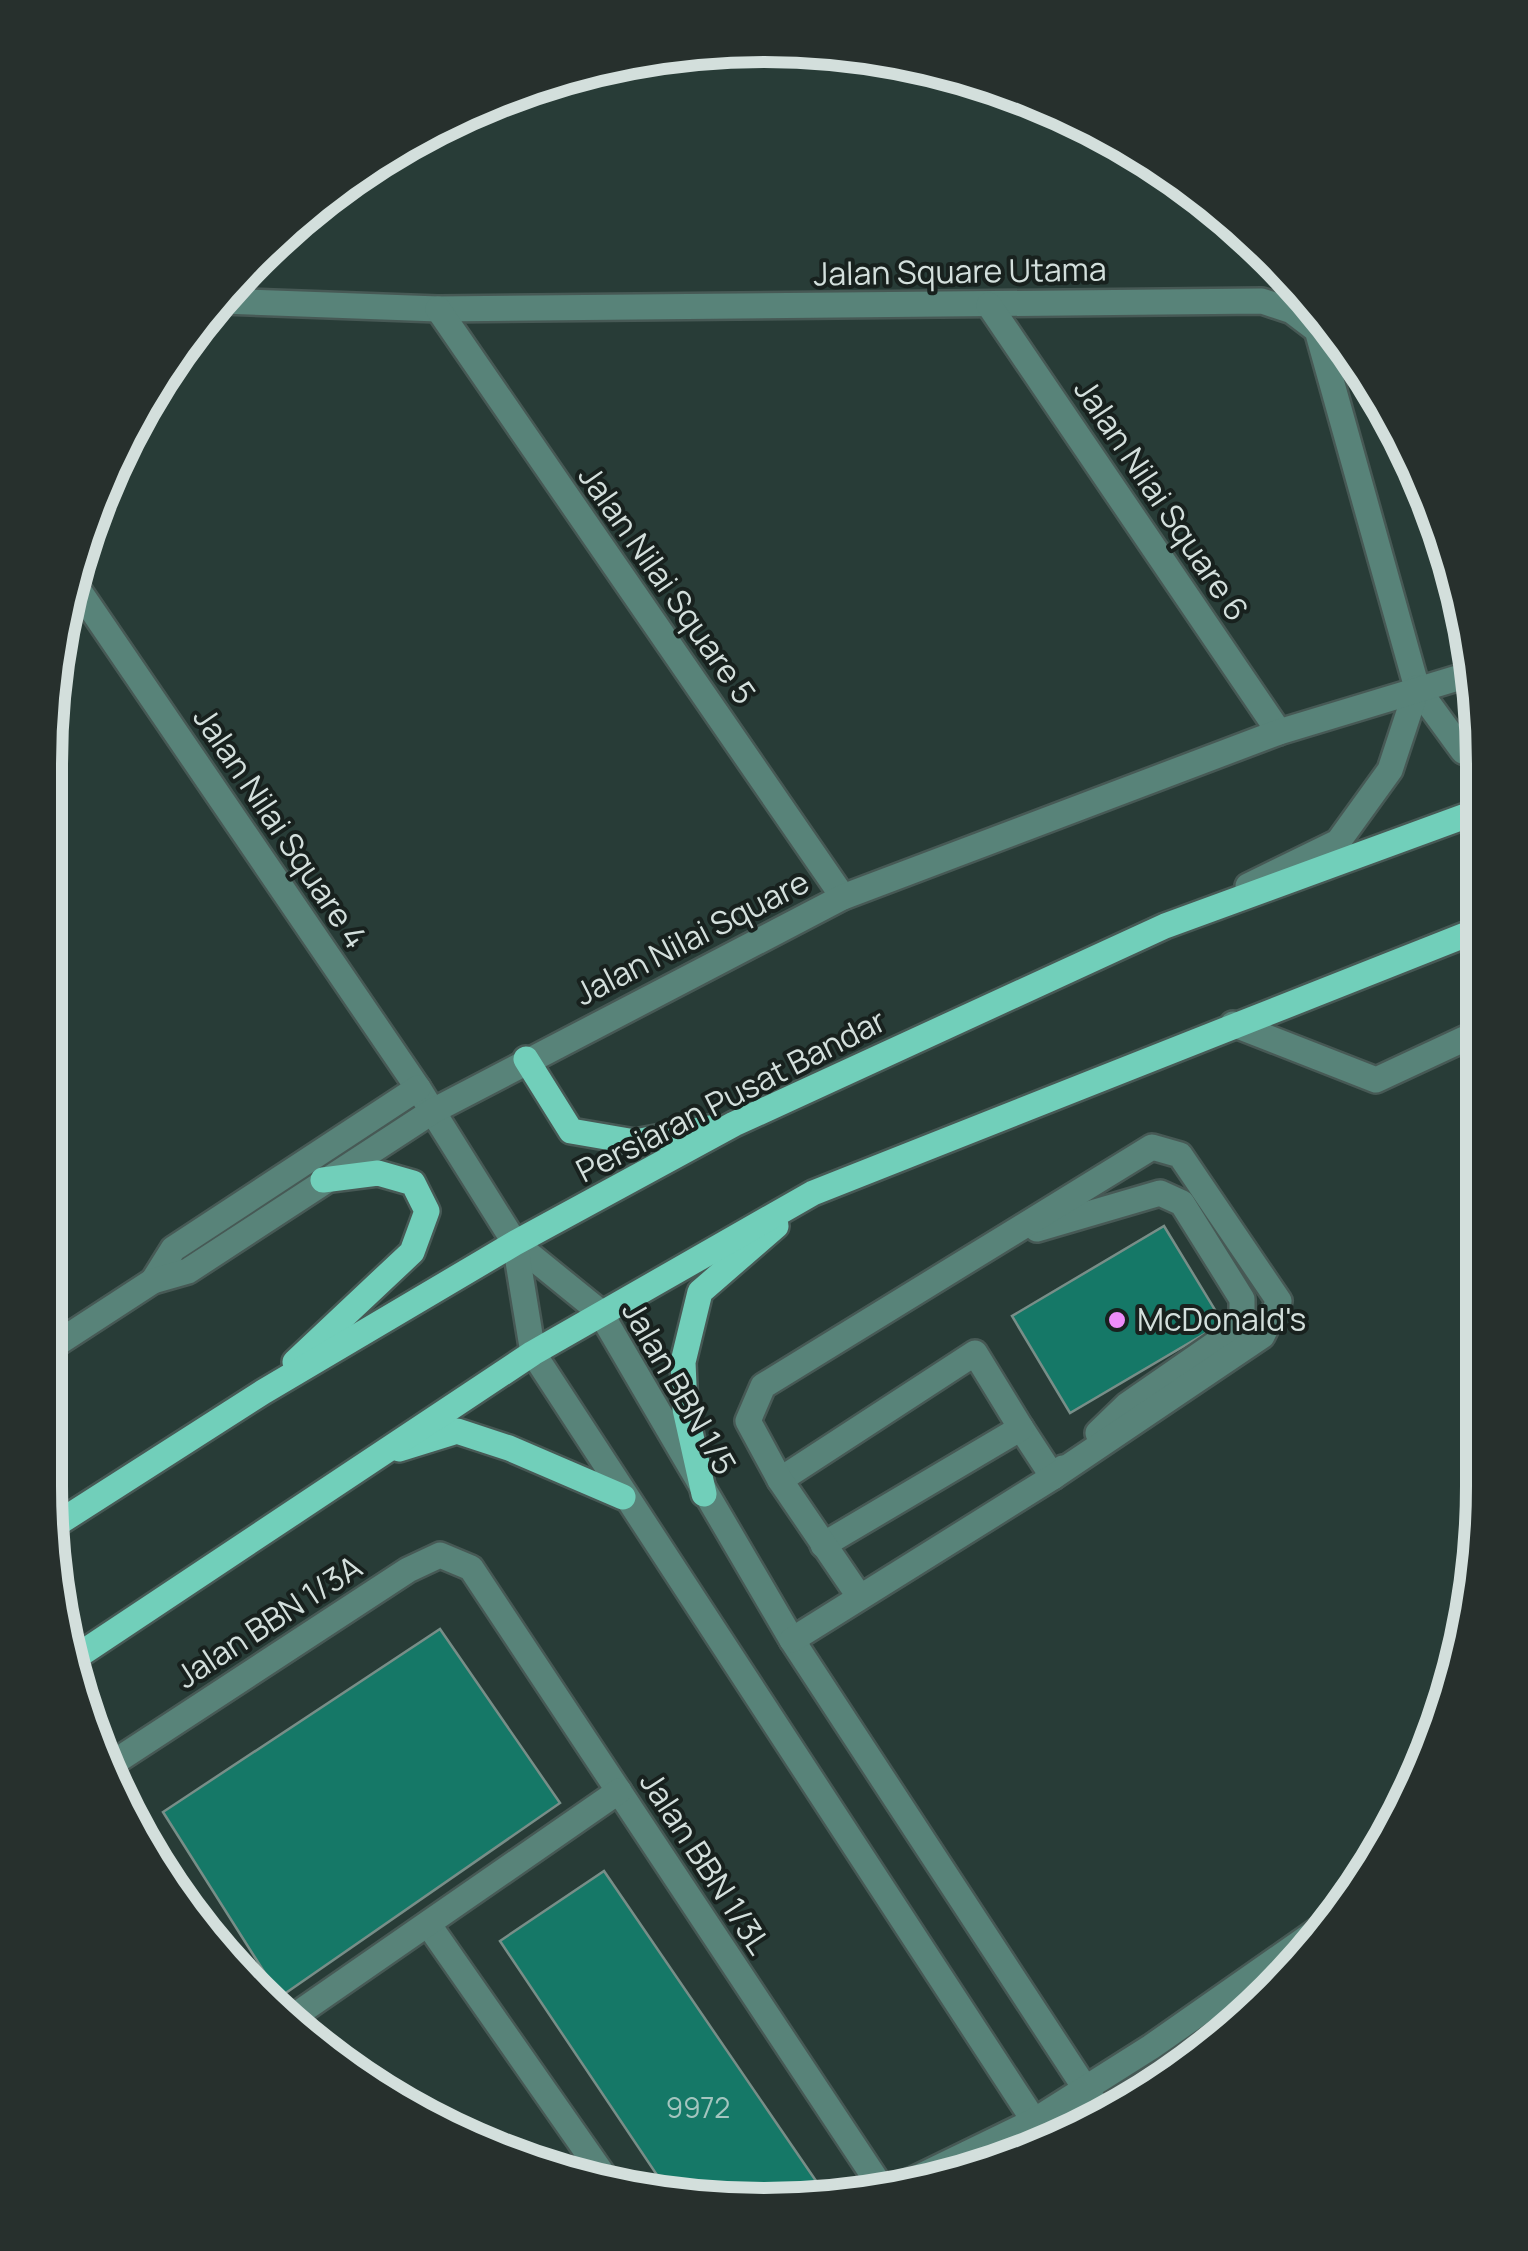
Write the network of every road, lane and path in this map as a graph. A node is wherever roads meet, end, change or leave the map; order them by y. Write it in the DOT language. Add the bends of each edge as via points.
graph roads {
  1 [pos="237,302"];
  2 [pos="989,305"];
  3 [pos="438,310"];
  4 [pos="1312,326"];
  5 [pos="1318,333"];
  6 [pos="83,596"];
  7 [pos="1460,677"];
  8 [pos="1417,688"];
  9 [pos="1279,732"];
  10 [pos="1466,753"];
  11 [pos="1466,816"];
  12 [pos="843,897"];
  13 [pos="1165,926"];
  14 [pos="1466,934"];
  15 [pos="1234,1024"];
  16 [pos="1466,1038"];
  17 [pos="526,1060"];
  18 [pos="418,1088"];
  19 [pos="432,1111"];
  20 [pos="734,1124"];
  21 [pos="323,1180"];
  22 [pos="813,1193"];
  23 [pos="999,1241"];
  24 [pos="515,1243"];
  25 [pos="152,1282"];
  26 [pos="600,1312"];
  27 [pos="62,1333"];
  28 [pos="533,1354"];
  29 [pos="263,1392"];
  30 [pos="1021,1428"];
  31 [pos="370,1458"];
  32 [pos="1054,1476"];
  33 [pos="780,1480"];
  34 [pos="704,1494"];
  35 [pos="623,1498"];
  36 [pos="63,1520"];
  37 [pos="824,1545"];
  38 [pos="471,1568"];
  39 [pos="859,1596"];
  40 [pos="792,1640"];
  41 [pos="83,1654"];
  42 [pos="118,1759"];
  43 [pos="619,1791"];
  44 [pos="428,1924"];
  45 [pos="1294,1946"];
  46 [pos="299,2013"];
  47 [pos="1084,2089"];
  48 [pos="1095,2105"];
  49 [pos="1040,2130"];
  50 [pos="986,2152"];
  51 [pos="599,2169"];
  52 [pos="876,2179"];
  1 -- 3 [label="street, Jalan Square Utama"];
  2 -- 3 [label="street, Jalan Square Utama"];
  2 -- 4 [label="street, Jalan Square Utama" via="1262,301"];
  2 -- 9 [label="street, Jalan Nilai Square 6"];
  3 -- 12 [label="street, Jalan Nilai Square 5"];
  5 -- 8 [label="street, Jalan Square Utama"];
  6 -- 18 [label="street, Jalan Nilai Square 4"];
  7 -- 8 [label="street, Jalan Nilai Square"];
  8 -- 9 [label="street, Jalan Nilai Square"];
  8 -- 10 [label="street, Jalan Square Utama"];
  8 -- 13 [label="street" via="1390,770 1338,842"];
  9 -- 12 [label="street, Jalan Nilai Square"];
  11 -- 13 [label="main road, Persiaran Pusat Bandar"];
  12 -- 17 [label="street, Jalan Nilai Square"];
  13 -- 20 [label="main road, Persiaran Pusat Bandar"];
  14 -- 15 [label="main road"];
  15 -- 16 [label="street" via="1376,1080"];
  15 -- 22 [label="main road"];
  17 -- 19 [label="street, Jalan Nilai Square"];
  17 -- 20 [label="main road" via="570,1132 636,1142"];
  18 -- 19 [label="street, Jalan Nilai Square 4"];
  18 -- 25 [label="street" via="173,1249"];
  19 -- 21 [label="street, Jalan Nilai Square"];
  19 -- 24 [label="street, Jalan Nilai Square 4"];
  20 -- 24 [label="main road, Persiaran Pusat Bandar"];
  21 -- 25 [label="street, Jalan Nilai Square" via="188,1271"];
  21 -- 29 [label="main road" via="378,1173 413,1183 427,1212 412,1252"];
  22 -- 26 [label="main road"];
  22 -- 34 [label="main road" via="700,1292 683,1362 685,1408"];
  23 -- 32 [label="street" via="1160,1193 1182,1204 1242,1299 1242,1318 1231,1333 1126,1405"];
  23 -- 32 [label="street" via="1152,1147 1180,1155 1279,1301 1262,1336"];
  23 -- 33 [label="street" via="762,1386 748,1421"];
  24 -- 26 [label="street, Jalan BBN 1/5"];
  24 -- 28 [label="street"];
  24 -- 29 [label="main road, Persiaran Pusat Bandar"];
  25 -- 27 [label="street, Jalan Nilai Square"];
  26 -- 28 [label="main road"];
  26 -- 34 [label="street, Jalan BBN 1/5"];
  28 -- 31 [label="main road"];
  28 -- 35 [label="street"];
  29 -- 36 [label="main road, Persiaran Pusat Bandar"];
  30 -- 32 [label="street"];
  30 -- 33 [label="street" via="975,1354"];
  30 -- 37 [label="street"];
  31 -- 35 [label="main road" via="457,1432"];
  31 -- 41 [label="main road"];
  32 -- 39 [label="street"];
  33 -- 37 [label="street"];
  34 -- 40 [label="street, Jalan BBN 1/5"];
  35 -- 49 [label="street"];
  37 -- 39 [label="street"];
  38 -- 42 [label="street, Jalan BBN 1/3A" via="440,1555 408,1570"];
  38 -- 43 [label="street, Jalan BBN 1/3L"];
  39 -- 40 [label="street"];
  40 -- 47 [label="street, Jalan BBN 1/5"];
  43 -- 44 [label="street"];
  43 -- 52 [label="street, Jalan BBN 1/3L"];
  44 -- 46 [label="street"];
  44 -- 51 [label="street"];
  45 -- 47 [label="street"];
  47 -- 48 [label="street, Jalan BBN 1/5"];
  47 -- 49 [label="street"];
  49 -- 50 [label="street"];
}
